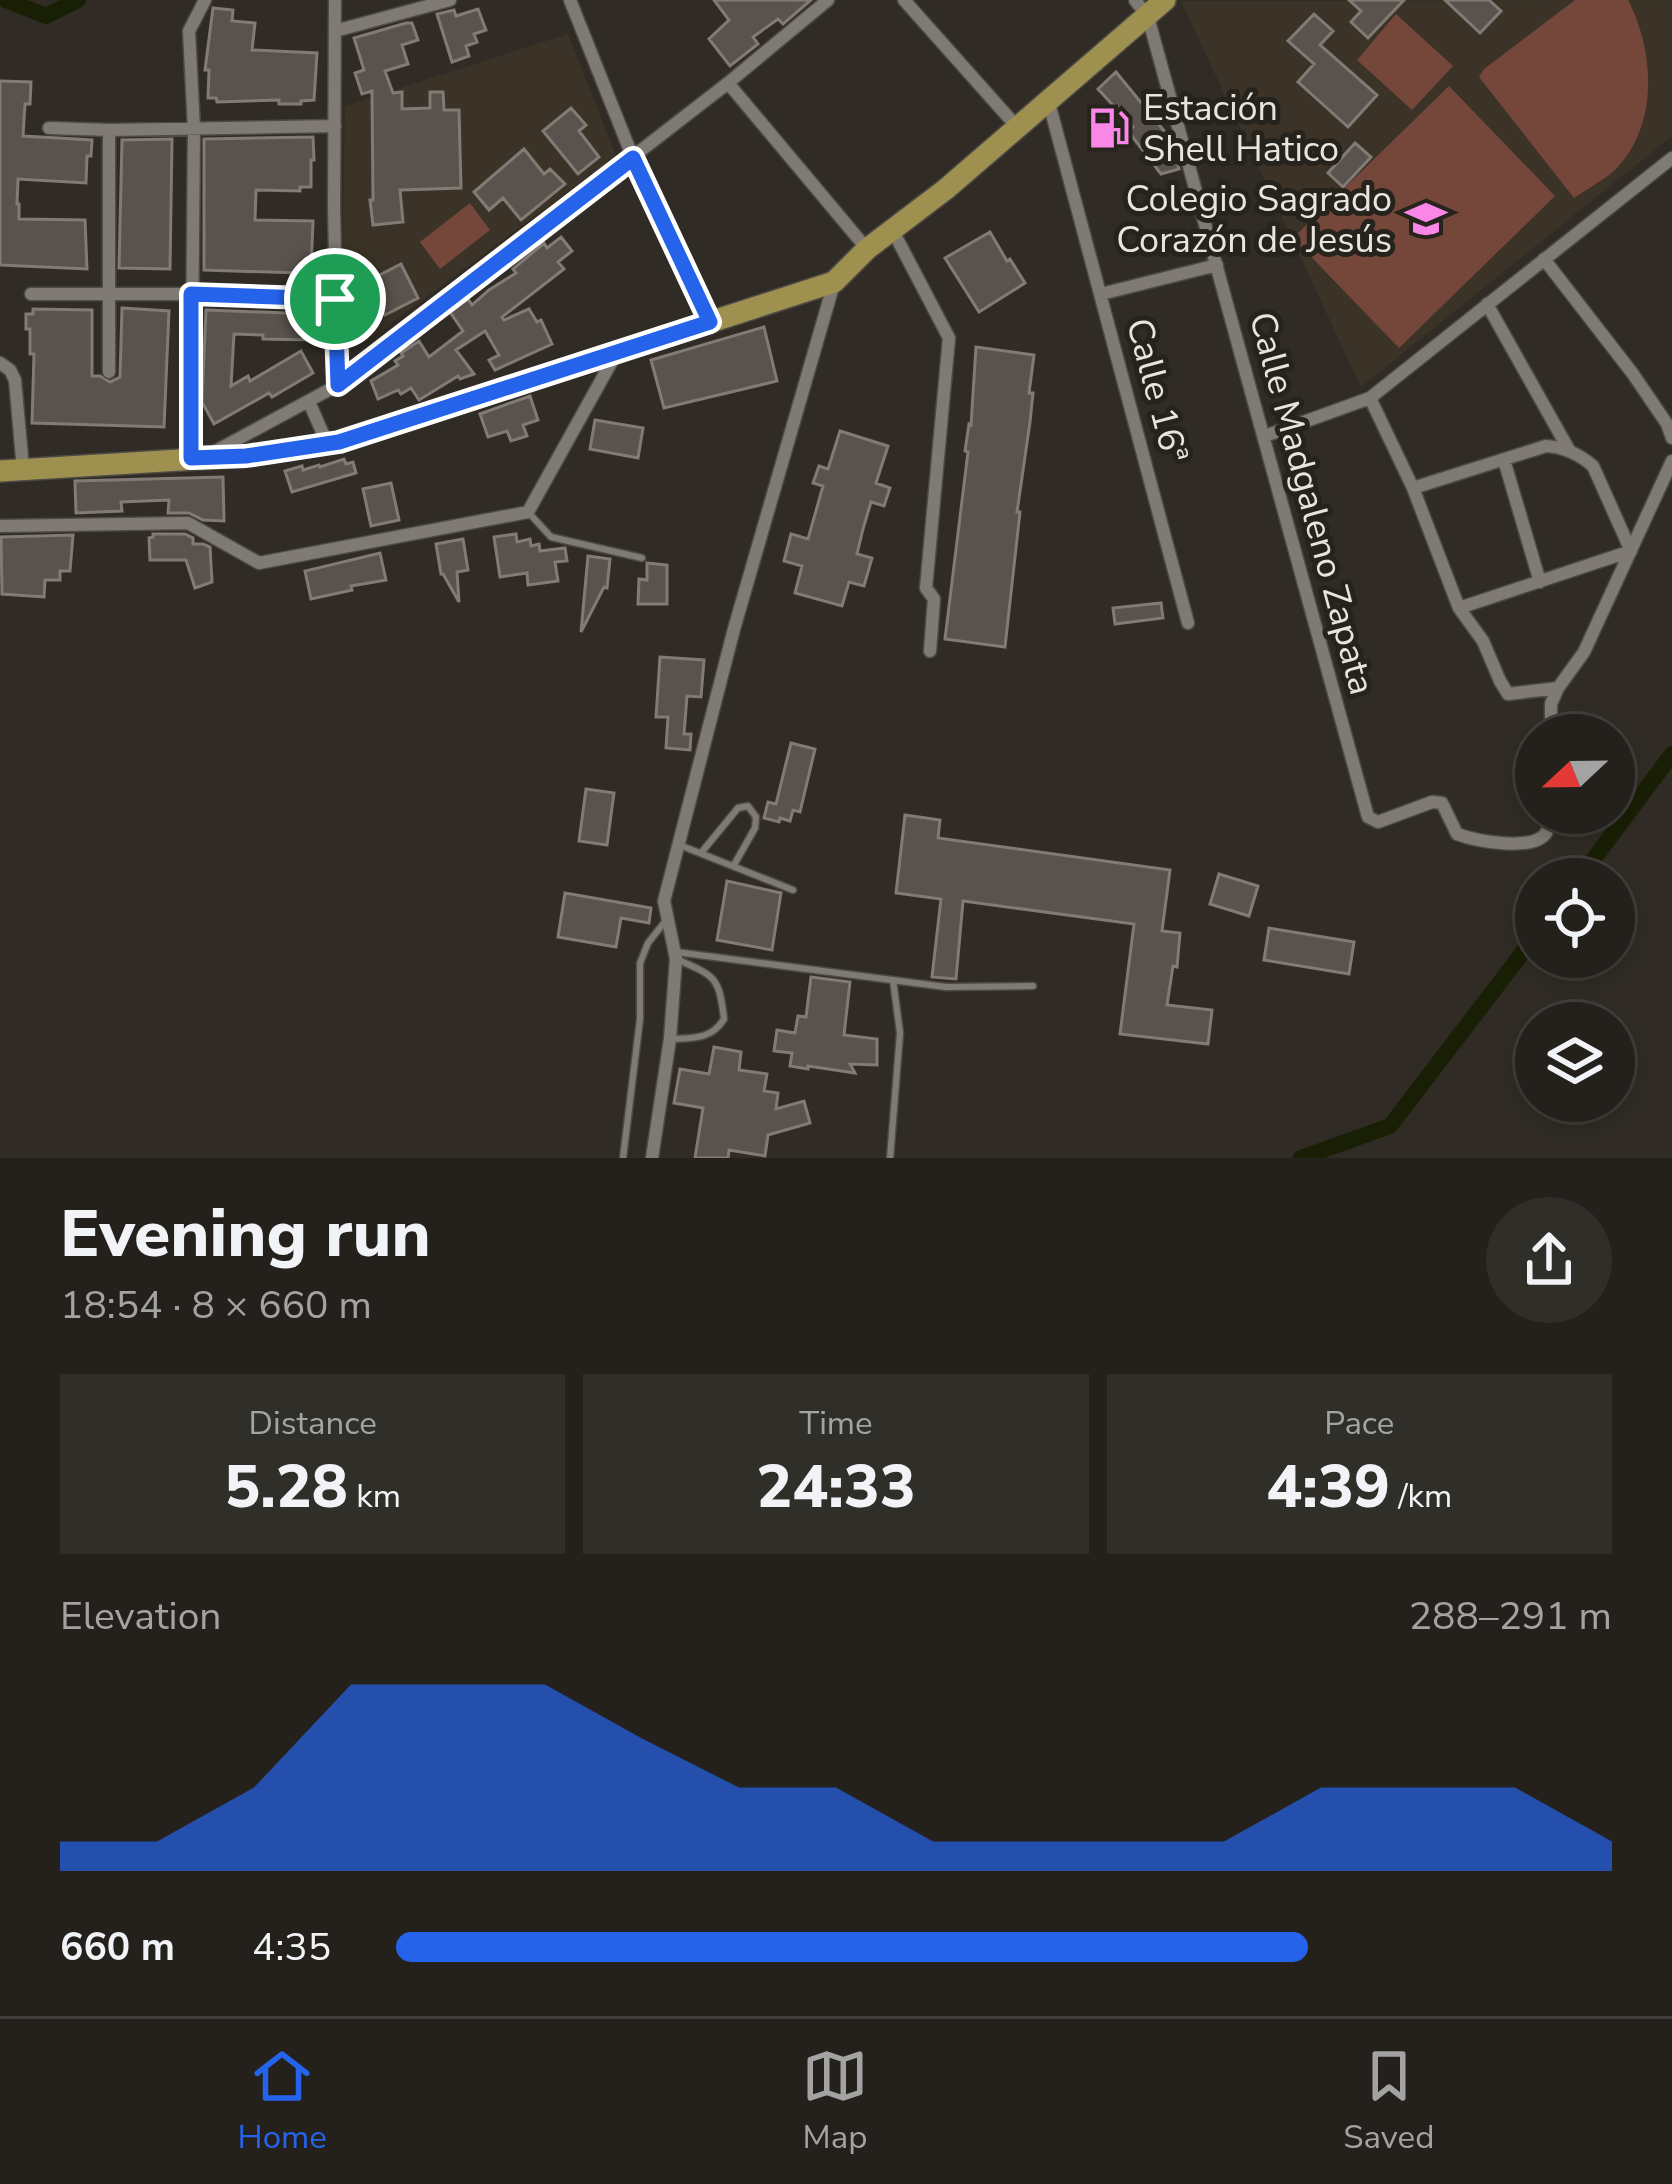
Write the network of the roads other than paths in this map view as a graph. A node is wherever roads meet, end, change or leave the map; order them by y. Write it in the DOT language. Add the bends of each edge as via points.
graph roads {
  1 [pos="205,0"];
  2 [pos="335,0"];
  3 [pos="450,0"];
  4 [pos="570,0"];
  5 [pos="828,0"];
  6 [pos="904,0"];
  7 [pos="1165,0"];
  8 [pos="1142,8"];
  9 [pos="335,31"];
  10 [pos="728,83"];
  11 [pos="1049,103"];
  12 [pos="335,126"];
  13 [pos="49,128"];
  14 [pos="194,129"];
  15 [pos="1018,129"];
  16 [pos="109,130"];
  17 [pos="633,158"];
  18 [pos="1667,162"];
  19 [pos="1672,178"];
  20 [pos="893,231"];
  21 [pos="867,249"];
  22 [pos="1544,259"];
  23 [pos="1217,265"];
  24 [pos="834,282"];
  25 [pos="107,293"];
  26 [pos="31,294"];
  27 [pos="191,294"];
  28 [pos="1101,294"];
  29 [pos="335,299"];
  30 [pos="1487,304"];
  31 [pos="710,322"];
  32 [pos="617,351"];
  33 [pos="0,362"];
  34 [pos="109,371"];
  35 [pos="338,385"];
  36 [pos="1370,398"];
  37 [pos="309,402"];
  38 [pos="1264,436"];
  39 [pos="1672,438"];
  40 [pos="327,443"];
  41 [pos="1570,452"];
  42 [pos="197,458"];
  43 [pos="1504,460"];
  44 [pos="1672,461"];
  45 [pos="23,469"];
  46 [pos="0,471"];
  47 [pos="1413,488"];
  48 [pos="528,512"];
  49 [pos="0,526"];
  50 [pos="1631,551"];
  51 [pos="642,558"];
  52 [pos="1540,582"];
  53 [pos="1460,608"];
  54 [pos="1188,623"];
  55 [pos="930,651"];
  56 [pos="1558,688"];
  57 [pos="1552,714"];
  58 [pos="1544,834"];
  59 [pos="678,845"];
  60 [pos="701,853"];
  61 [pos="734,866"];
  62 [pos="793,890"];
  63 [pos="668,917"];
  64 [pos="676,955"];
  65 [pos="893,980"];
  66 [pos="1033,986"];
  67 [pos="670,1039"];
  68 [pos="623,1158"];
  69 [pos="652,1158"];
  70 [pos="890,1158"];
  1 -- 14 [label="street" via="189,31"];
  2 -- 9 [label="street"];
  3 -- 9 [label="street"];
  4 -- 17 [label="street"];
  5 -- 10 [label="street"];
  6 -- 15 [label="street"];
  7 -- 8 [label="main road"];
  8 -- 11 [label="main road"];
  8 -- 23 [label="street, Calle Madgaleno Zapata"];
  9 -- 12 [label="street"];
  10 -- 17 [label="street"];
  10 -- 21 [label="street"];
  11 -- 15 [label="main road"];
  11 -- 28 [label="street, Calle 16ª"];
  12 -- 14 [label="street"];
  12 -- 29 [label="street"];
  13 -- 16 [label="street"];
  14 -- 16 [label="street"];
  14 -- 27 [label="street"];
  15 -- 20 [label="main road"];
  16 -- 25 [label="street"];
  17 -- 31 [label="street"];
  17 -- 35 [label="street"];
  18 -- 19 [label="street"];
  18 -- 22 [label="street"];
  20 -- 21 [label="main road"];
  20 -- 55 [label="street" via="949,338 926,588 934,599"];
  21 -- 24 [label="main road"];
  22 -- 30 [label="street"];
  22 -- 39 [label="street"];
  23 -- 28 [label="street"];
  23 -- 38 [label="street, Calle Madgaleno Zapata"];
  24 -- 31 [label="main road"];
  24 -- 59 [label="street"];
  25 -- 26 [label="street"];
  25 -- 27 [label="street"];
  25 -- 34 [label="street"];
  27 -- 29 [label="street"];
  27 -- 42 [label="street"];
  28 -- 54 [label="street, Calle 16ª"];
  29 -- 35 [label="street"];
  30 -- 36 [label="street"];
  30 -- 41 [label="street"];
  31 -- 32 [label="main road"];
  32 -- 40 [label="main road"];
  32 -- 48 [label="street"];
  33 -- 45 [label="street" via="15,380"];
  35 -- 37 [label="street"];
  36 -- 38 [label="street"];
  36 -- 47 [label="street"];
  37 -- 40 [label="street"];
  37 -- 42 [label="street"];
  38 -- 58 [label="street, Calle Madgaleno Zapata" via="1368,818 1378,822 1432,802 1442,803 1457,834 1475,841 1525,844"];
  40 -- 42 [label="main road"];
  41 -- 43 [label="street" via="1546,446"];
  41 -- 50 [label="street" via="1593,466"];
  42 -- 45 [label="main road"];
  43 -- 47 [label="street"];
  43 -- 52 [label="street"];
  44 -- 50 [label="street"];
  45 -- 46 [label="main road"];
  47 -- 53 [label="street"];
  48 -- 49 [label="street" via="259,563 188,524"];
  48 -- 51 [label="lane" via="550,537"];
  50 -- 52 [label="street"];
  50 -- 56 [label="street" via="1584,652"];
  52 -- 53 [label="street"];
  53 -- 56 [label="street" via="1508,694"];
  56 -- 57 [label="street"];
  59 -- 60 [label="lane"];
  59 -- 63 [label="street" via="664,901"];
  60 -- 61 [label="lane"];
  60 -- 61 [label="lane" via="748,806 755,828"];
  61 -- 62 [label="lane"];
  63 -- 64 [label="street"];
  63 -- 68 [label="lane" via="640,963"];
  64 -- 65 [label="lane"];
  64 -- 67 [label="street"];
  64 -- 67 [label="lane" via="716,980 724,1019 704,1037"];
  65 -- 66 [label="lane"];
  65 -- 70 [label="lane" via="900,1033"];
  67 -- 69 [label="street"];
}
